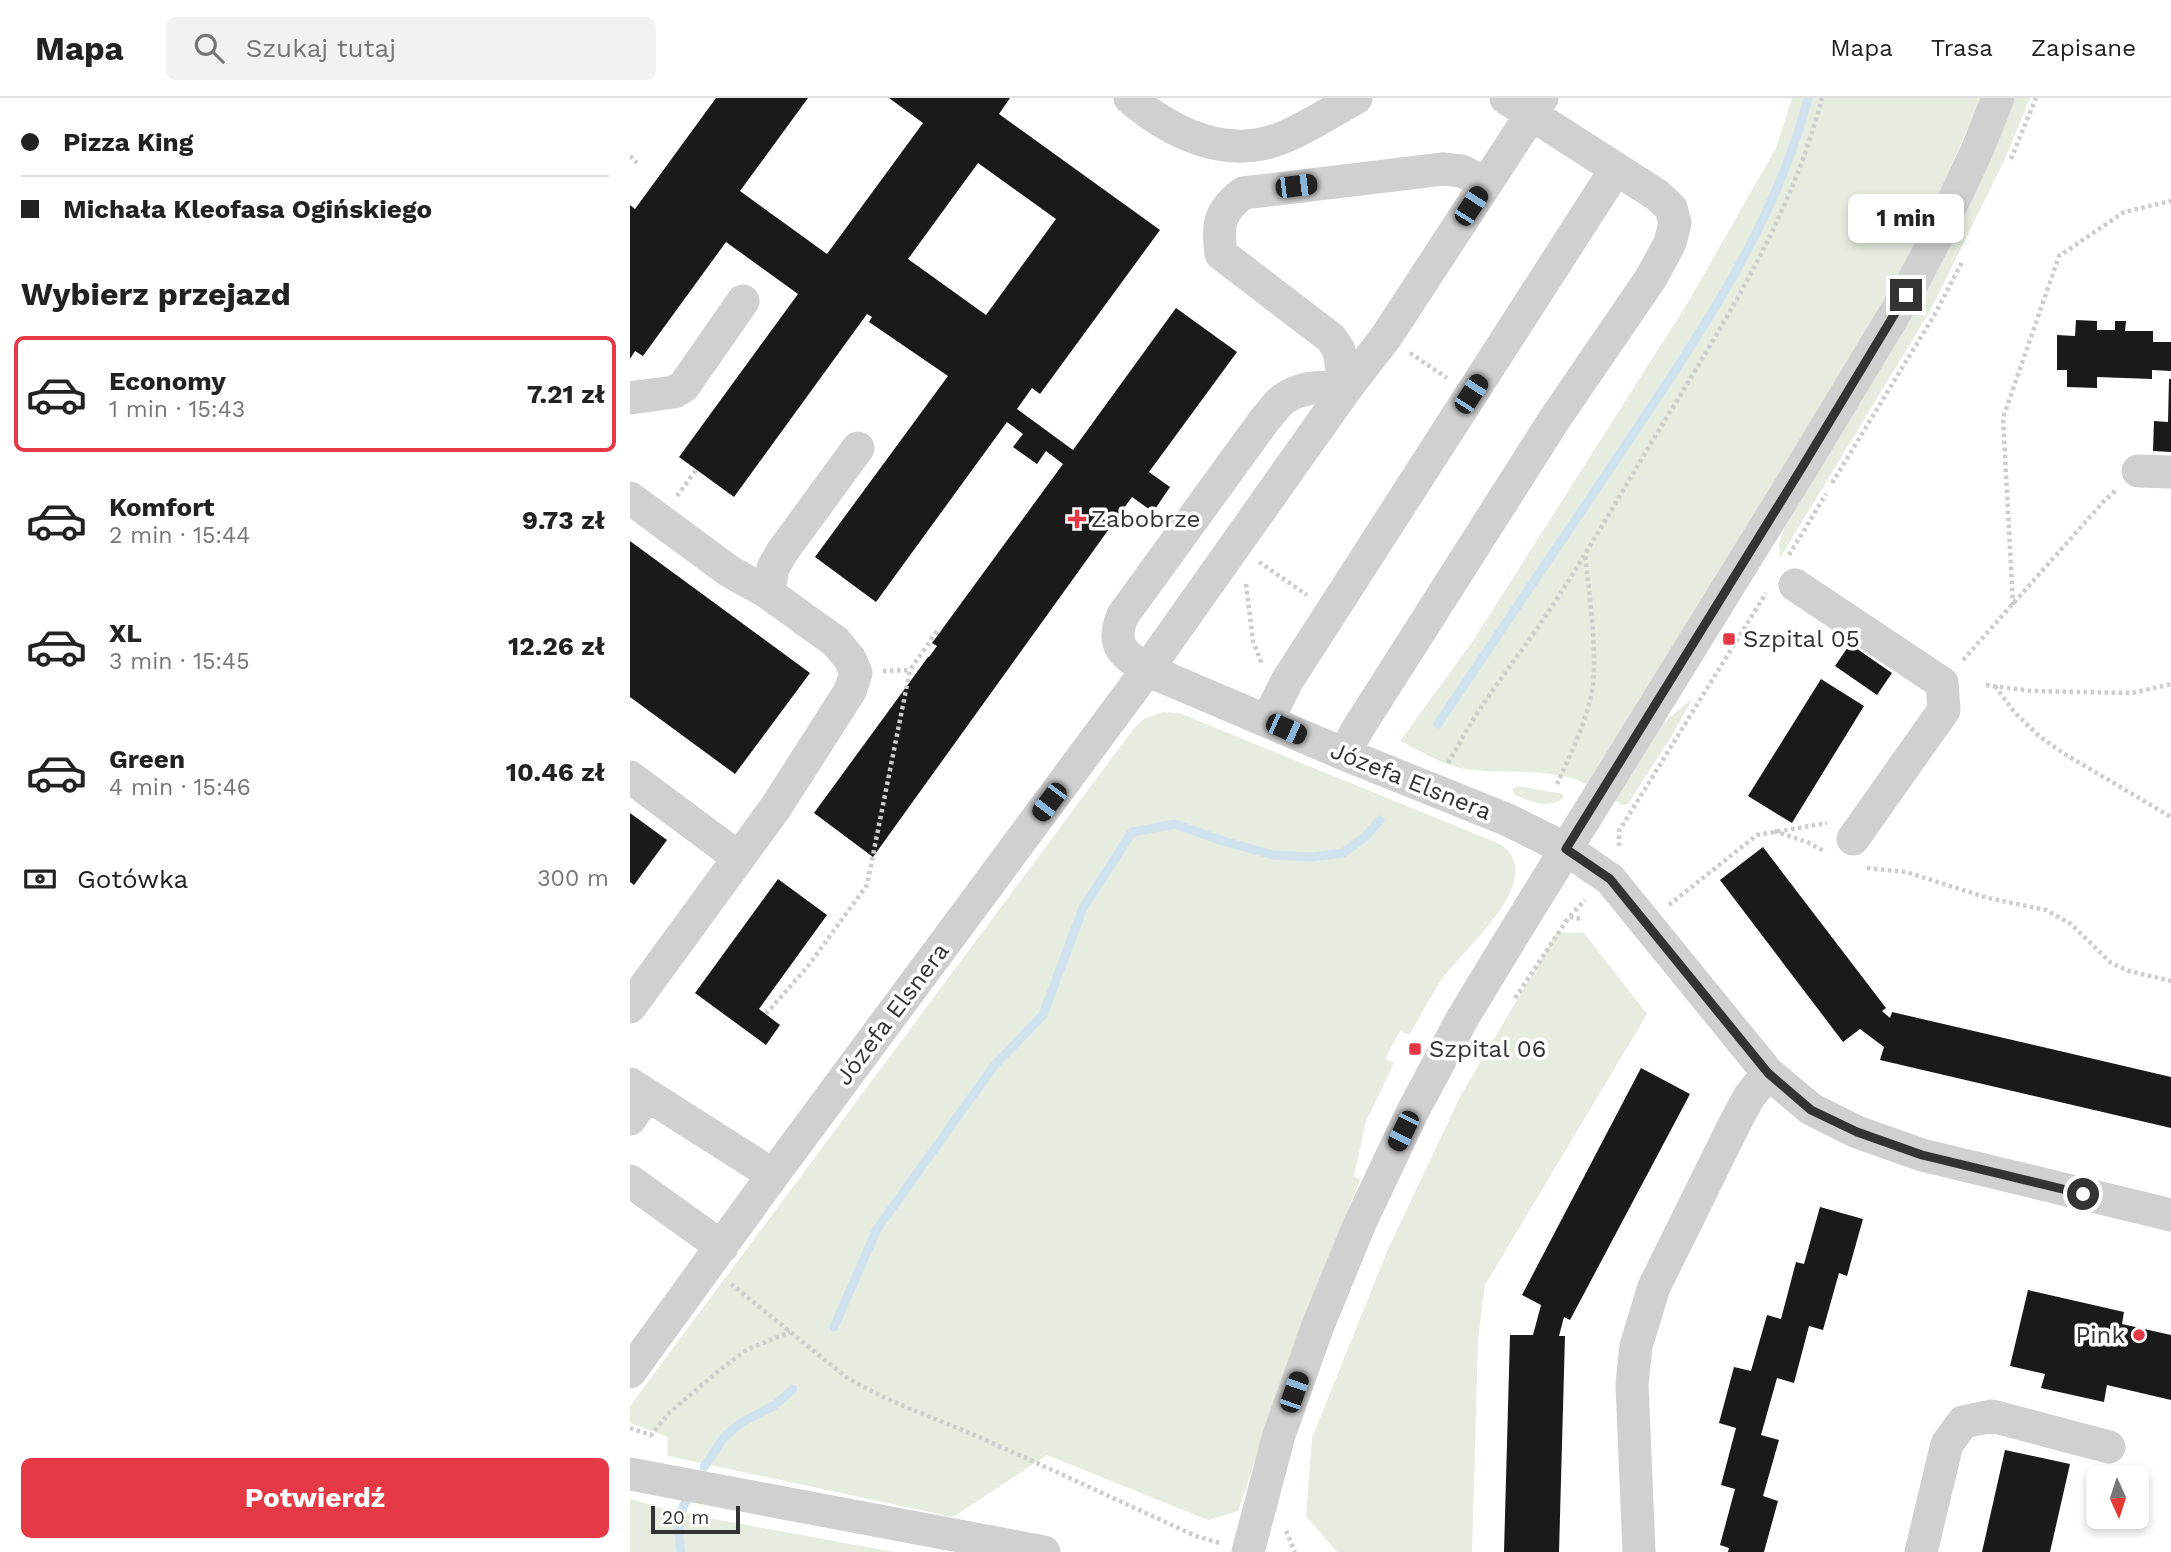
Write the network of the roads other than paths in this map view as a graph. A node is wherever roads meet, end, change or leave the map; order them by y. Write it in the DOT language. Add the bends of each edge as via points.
graph roads {
  1 [pos="1130,98"];
  2 [pos="1356,98"];
  3 [pos="1998,98"];
  4 [pos="1527,103"];
  5 [pos="1616,169"];
  6 [pos="1486,184"];
  7 [pos="743,301"];
  8 [pos="1345,390"];
  9 [pos="630,397"];
  10 [pos="858,448"];
  11 [pos="2138,471"];
  12 [pos="2171,472"];
  13 [pos="630,498"];
  14 [pos="1783,584"];
  15 [pos="768,593"];
  16 [pos="1147,670"];
  17 [pos="1267,721"];
  18 [pos="1344,754"];
  19 [pos="630,777"];
  20 [pos="1844,846"];
  21 [pos="1566,849"];
  22 [pos="739,858"];
  23 [pos="630,1007"];
  24 [pos="1768,1073"];
  25 [pos="635,1099"];
  26 [pos="773,1175"];
  27 [pos="630,1181"];
  28 [pos="2171,1215"];
  29 [pos="715,1256"];
  30 [pos="630,1372"];
  31 [pos="2109,1447"];
  32 [pos="630,1474"];
  33 [pos="1238,1549"];
  34 [pos="1044,1552"];
  35 [pos="1639,1552"];
  36 [pos="1921,1552"];
  1 -- 2 [label="street" via="1184,134 1230,146 1256,146 1283,138"];
  3 -- 21 [label="street" via="1944,222 1906,295"];
  4 -- 5 [label="street"];
  4 -- 6 [label="street"];
  5 -- 17 [label="street" via="1287,681"];
  5 -- 18 [label="street" via="1671,208 1675,223 1670,243"];
  6 -- 8 [label="street" via="1386,337"];
  6 -- 8 [label="street" via="1462,171 1443,169 1243,192 1230,203 1218,232 1221,254 1331,338 1339,350"];
  7 -- 9 [label="street" via="684,386 674,392"];
  8 -- 16 [label="street"];
  8 -- 16 [label="street" via="1308,389 1285,398 1123,615 1117,642"];
  10 -- 15 [label="street" via="782,552"];
  11 -- 12 [label="street"];
  13 -- 15 [label="street" via="729,571"];
  14 -- 20 [label="street" via="1942,683 1944,710"];
  15 -- 22 [label="street" via="836,642 856,673 850,691"];
  16 -- 17 [label="street, Józefa Elsnera"];
  16 -- 26 [label="street, Józefa Elsnera"];
  17 -- 18 [label="street, Józefa Elsnera"];
  18 -- 21 [label="street, Józefa Elsnera" via="1508,820"];
  19 -- 22 [label="street"];
  21 -- 24 [label="street, Józefa Elsnera" via="1610,879"];
  21 -- 33 [label="street" via="1462,1019 1360,1223"];
  22 -- 23 [label="street"];
  24 -- 28 [label="street, Józefa Elsnera" via="1811,1110 1922,1155"];
  24 -- 35 [label="street" via="1729,1135 1654,1287 1641,1325 1632,1384"];
  25 -- 26 [label="street"];
  26 -- 29 [label="street, Józefa Elsnera"];
  27 -- 29 [label="street"];
  29 -- 30 [label="street, Józefa Elsnera"];
  31 -- 36 [label="street" via="1992,1416 1963,1422 1947,1444"];
  32 -- 34 [label="street"];
}
